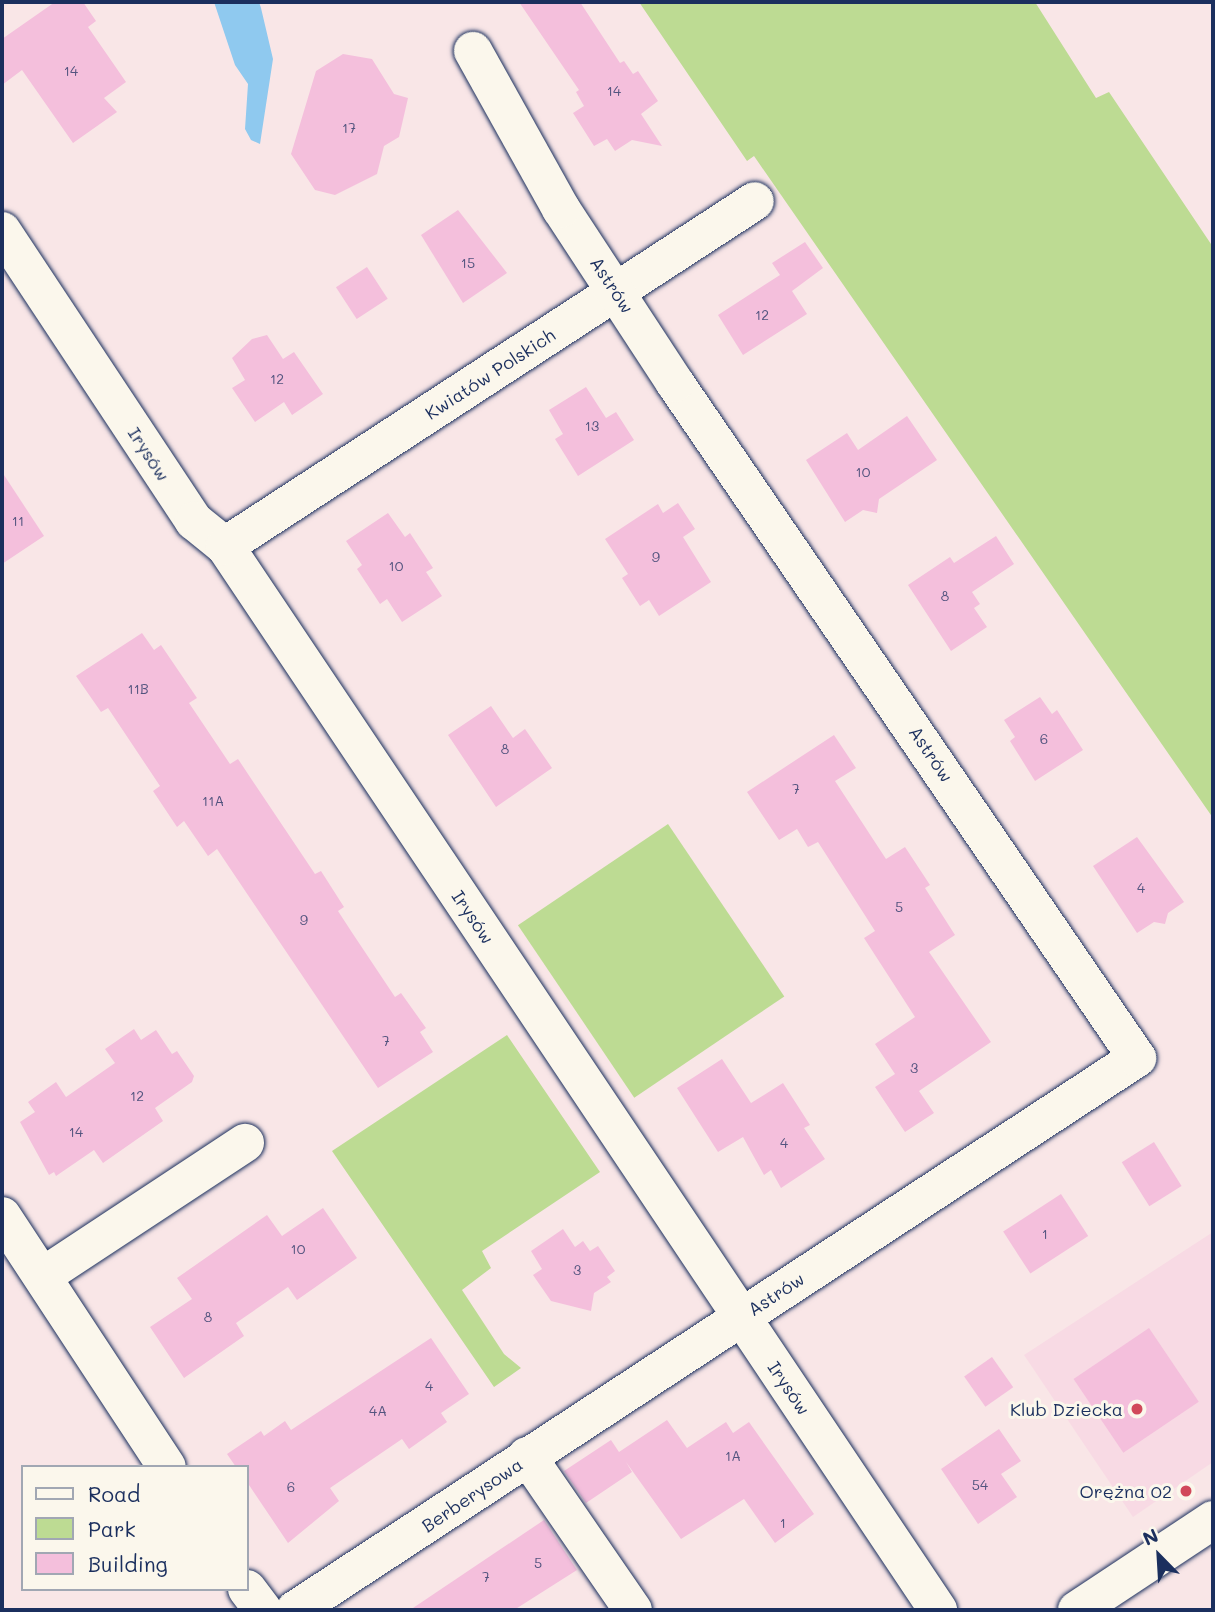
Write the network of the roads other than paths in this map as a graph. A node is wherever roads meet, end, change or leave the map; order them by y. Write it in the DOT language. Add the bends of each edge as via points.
graph roads {
  1 [pos="473,51"];
  2 [pos="755,201"];
  3 [pos="2,230"];
  4 [pos="616,291"];
  5 [pos="225,546"];
  6 [pos="245,1143"];
  7 [pos="2,1216"];
  8 [pos="43,1276"];
  9 [pos="741,1317"];
  10 [pos="527,1457"];
  11 [pos="166,1465"];
  12 [pos="1213,1520"];
  13 [pos="248,1590"];
  14 [pos="263,1610"];
  15 [pos="295,1610"];
  16 [pos="633,1610"];
  17 [pos="938,1610"];
  18 [pos="1077,1610"];
  1 -- 4 [label="street, Astrów" via="561,209"];
  2 -- 4 [label="street, Kwiatów Polskich"];
  3 -- 5 [label="street, Irysów" via="194,521"];
  4 -- 5 [label="street, Kwiatów Polskich"];
  4 -- 9 [label="street, Astrów" via="1137,1058"];
  5 -- 9 [label="street, Irysów"];
  6 -- 8 [label="street"];
  7 -- 8 [label="street"];
  8 -- 11 [label="street"];
  9 -- 10 [label="street"];
  9 -- 17 [label="street, Irysów"];
  10 -- 15 [label="street, Berberysowa"];
  10 -- 16 [label="street, Berberysowa"];
  12 -- 18 [label="street"];
  13 -- 14 [label="street"];
}
